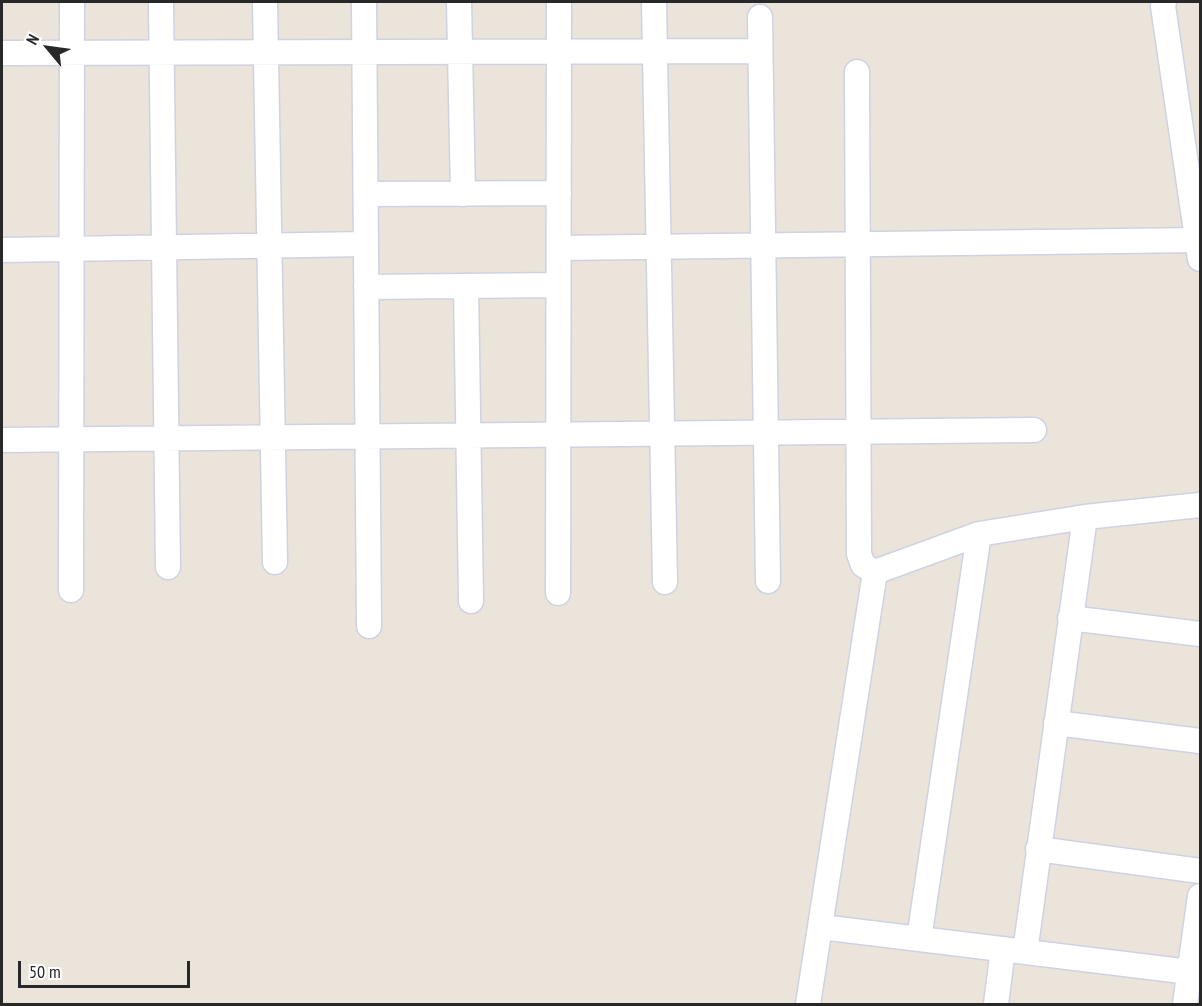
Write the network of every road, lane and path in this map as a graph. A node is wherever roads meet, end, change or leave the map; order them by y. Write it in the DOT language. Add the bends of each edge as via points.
graph roads {
  1 [pos="72,2"];
  2 [pos="161,2"];
  3 [pos="265,2"];
  4 [pos="364,2"];
  5 [pos="459,2"];
  6 [pos="559,2"];
  7 [pos="654,2"];
  8 [pos="1164,2"];
  9 [pos="760,17"];
  10 [pos="460,51"];
  11 [pos="559,51"];
  12 [pos="655,51"];
  13 [pos="760,51"];
  14 [pos="2,52"];
  15 [pos="72,52"];
  16 [pos="162,52"];
  17 [pos="266,52"];
  18 [pos="365,52"];
  19 [pos="857,72"];
  20 [pos="559,193"];
  21 [pos="366,194"];
  22 [pos="463,194"];
  23 [pos="366,244"];
  24 [pos="857,244"];
  25 [pos="763,245"];
  26 [pos="269,246"];
  27 [pos="1200,246"];
  28 [pos="164,247"];
  29 [pos="659,247"];
  30 [pos="559,248"];
  31 [pos="72,249"];
  32 [pos="2,250"];
  33 [pos="558,285"];
  34 [pos="466,286"];
  35 [pos="366,287"];
  36 [pos="1034,430"];
  37 [pos="858,432"];
  38 [pos="766,433"];
  39 [pos="558,434"];
  40 [pos="662,434"];
  41 [pos="468,435"];
  42 [pos="368,436"];
  43 [pos="273,437"];
  44 [pos="166,438"];
  45 [pos="2,440"];
  46 [pos="72,440"];
  47 [pos="1200,505"];
  48 [pos="1085,517"];
  49 [pos="979,534"];
  50 [pos="275,562"];
  51 [pos="168,567"];
  52 [pos="874,572"];
  53 [pos="768,581"];
  54 [pos="665,582"];
  55 [pos="71,590"];
  56 [pos="558,593"];
  57 [pos="471,601"];
  58 [pos="1071,618"];
  59 [pos="369,626"];
  60 [pos="1200,634"];
  61 [pos="1056,723"];
  62 [pos="1200,741"];
  63 [pos="1038,849"];
  64 [pos="1200,871"];
  65 [pos="1200,896"];
  66 [pos="822,927"];
  67 [pos="918,939"];
  68 [pos="1014,950"];
  69 [pos="1190,972"];
  70 [pos="808,1005"];
  71 [pos="996,1005"];
  72 [pos="1185,1005"];
  1 -- 15 [label="street"];
  2 -- 16 [label="street"];
  3 -- 17 [label="street"];
  4 -- 18 [label="street"];
  5 -- 10 [label="street"];
  6 -- 11 [label="street"];
  7 -- 12 [label="street"];
  8 -- 27 [label="street"];
  9 -- 13 [label="street"];
  10 -- 11 [label="street"];
  10 -- 18 [label="street"];
  10 -- 22 [label="street"];
  11 -- 12 [label="street"];
  11 -- 20 [label="street"];
  12 -- 13 [label="street"];
  12 -- 29 [label="street"];
  13 -- 25 [label="street"];
  14 -- 15 [label="street"];
  15 -- 16 [label="street"];
  15 -- 31 [label="street"];
  16 -- 17 [label="street"];
  16 -- 28 [label="street"];
  17 -- 18 [label="street"];
  17 -- 26 [label="street"];
  18 -- 21 [label="street"];
  19 -- 24 [label="street"];
  20 -- 22 [label="street"];
  20 -- 30 [label="street"];
  21 -- 22 [label="street"];
  21 -- 23 [label="street"];
  23 -- 26 [label="street"];
  23 -- 35 [label="street"];
  24 -- 25 [label="street"];
  24 -- 27 [label="street"];
  24 -- 37 [label="street"];
  25 -- 29 [label="street"];
  25 -- 38 [label="street"];
  26 -- 28 [label="street"];
  26 -- 43 [label="street"];
  28 -- 31 [label="street"];
  28 -- 44 [label="street"];
  29 -- 30 [label="street"];
  29 -- 40 [label="street"];
  30 -- 33 [label="street"];
  31 -- 32 [label="street"];
  31 -- 46 [label="street"];
  33 -- 34 [label="street"];
  33 -- 39 [label="street"];
  34 -- 35 [label="street"];
  34 -- 41 [label="street"];
  35 -- 42 [label="street"];
  36 -- 37 [label="street"];
  37 -- 38 [label="street"];
  37 -- 52 [label="street" via="859,554 863,565"];
  38 -- 40 [label="street"];
  38 -- 53 [label="street"];
  39 -- 40 [label="street"];
  39 -- 41 [label="street"];
  39 -- 56 [label="street"];
  40 -- 54 [label="street"];
  41 -- 42 [label="street"];
  41 -- 57 [label="street"];
  42 -- 43 [label="street"];
  42 -- 59 [label="street"];
  43 -- 44 [label="street"];
  43 -- 50 [label="street"];
  44 -- 46 [label="street"];
  44 -- 51 [label="street"];
  45 -- 46 [label="street"];
  46 -- 55 [label="street"];
  47 -- 48 [label="street"];
  48 -- 49 [label="street"];
  48 -- 58 [label="street"];
  49 -- 52 [label="street"];
  49 -- 67 [label="street"];
  52 -- 66 [label="street"];
  58 -- 60 [label="street"];
  58 -- 61 [label="street"];
  61 -- 62 [label="street"];
  61 -- 63 [label="street"];
  63 -- 64 [label="street"];
  63 -- 68 [label="street"];
  65 -- 69 [label="street"];
  66 -- 67 [label="street"];
  66 -- 70 [label="street"];
  67 -- 68 [label="street"];
  68 -- 69 [label="street"];
  68 -- 71 [label="street"];
  69 -- 72 [label="street"];
}
